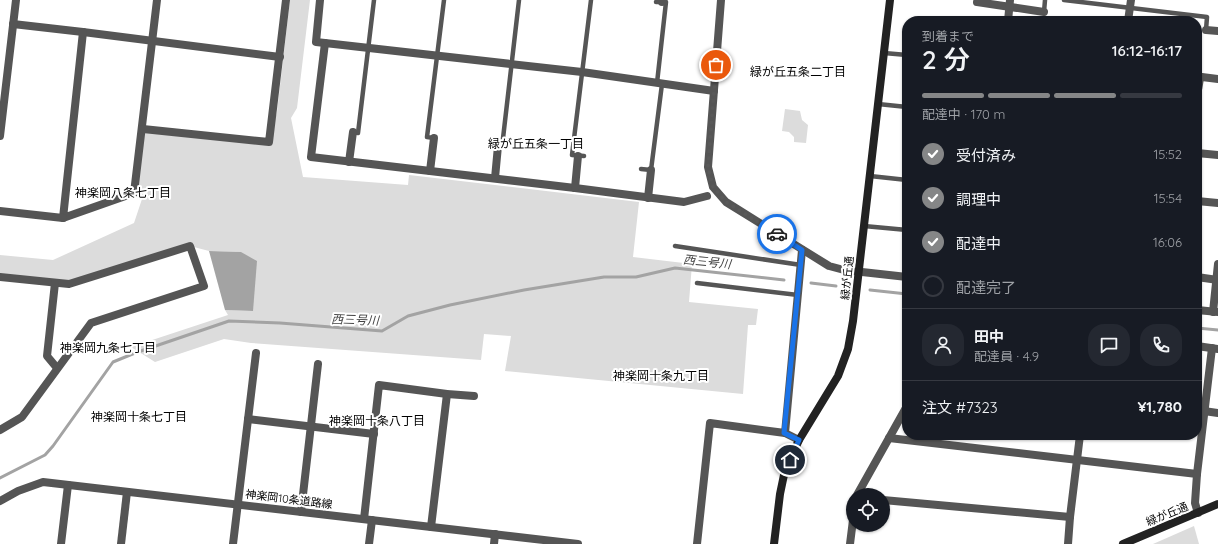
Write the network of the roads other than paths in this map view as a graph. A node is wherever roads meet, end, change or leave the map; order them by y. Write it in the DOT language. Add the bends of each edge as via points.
graph roads {
  1 [pos="16,0"];
  2 [pos="157,0"];
  3 [pos="286,0"];
  4 [pos="320,0"];
  5 [pos="374,0"];
  6 [pos="444,0"];
  7 [pos="519,0"];
  8 [pos="591,0"];
  9 [pos="721,0"];
  10 [pos="890,0"];
  11 [pos="1045,0"];
  12 [pos="1064,0"];
  13 [pos="660,1"];
  14 [pos="978,1"];
  15 [pos="1010,3"];
  16 [pos="1130,4"];
  17 [pos="1044,12"];
  18 [pos="1009,16"];
  19 [pos="1129,16"];
  20 [pos="1201,16"];
  21 [pos="1202,16"];
  22 [pos="13,24"];
  23 [pos="1206,30"];
  24 [pos="1218,31"];
  25 [pos="84,32"];
  26 [pos="152,41"];
  27 [pos="325,43"];
  28 [pos="368,48"];
  29 [pos="884,53"];
  30 [pos="902,55"];
  31 [pos="437,56"];
  32 [pos="280,57"];
  33 [pos="511,64"];
  34 [pos="582,72"];
  35 [pos="1202,77"];
  36 [pos="1218,79"];
  37 [pos="659,83"];
  38 [pos="714,91"];
  39 [pos="878,104"];
  40 [pos="902,106"];
  41 [pos="143,129"];
  42 [pos="353,132"];
  43 [pos="0,136"];
  44 [pos="434,138"];
  45 [pos="496,146"];
  46 [pos="1202,153"];
  47 [pos="1218,155"];
  48 [pos="581,156"];
  49 [pos="349,162"];
  50 [pos="641,169"];
  51 [pos="652,170"];
  52 [pos="430,171"];
  53 [pos="870,176"];
  54 [pos="495,178"];
  55 [pos="902,179"];
  56 [pos="575,188"];
  57 [pos="707,196"];
  58 [pos="648,198"];
  59 [pos="1202,201"];
  60 [pos="1218,203"];
  61 [pos="0,211"];
  62 [pos="63,218"];
  63 [pos="864,226"];
  64 [pos="902,230"];
  65 [pos="675,246"];
  66 [pos="802,250"];
  67 [pos="1218,264"];
  68 [pos="801,265"];
  69 [pos="858,272"];
  70 [pos="902,276"];
  71 [pos="0,277"];
  72 [pos="1202,278"];
  73 [pos="1217,280"];
  74 [pos="55,283"];
  75 [pos="697,284"];
  76 [pos="798,295"];
  77 [pos="1202,311"];
  78 [pos="1215,312"];
  79 [pos="1202,347"];
  80 [pos="1215,348"];
  81 [pos="256,353"];
  82 [pos="318,364"];
  83 [pos="57,368"];
  84 [pos="447,394"];
  85 [pos="474,396"];
  86 [pos="1202,406"];
  87 [pos="1202,410"];
  88 [pos="1218,412"];
  89 [pos="902,415"];
  90 [pos="248,419"];
  91 [pos="311,426"];
  92 [pos="0,430"];
  93 [pos="784,433"];
  94 [pos="374,434"];
  95 [pos="889,438"];
  96 [pos="799,440"];
  97 [pos="902,440"];
  98 [pos="906,440"];
  99 [pos="1079,440"];
  100 [pos="1199,440"];
  101 [pos="1077,460"];
  102 [pos="1197,474"];
  103 [pos="68,485"];
  104 [pos="861,488"];
  105 [pos="127,492"];
  106 [pos="0,501"];
  107 [pos="890,501"];
  108 [pos="238,504"];
  109 [pos="1218,504"];
  110 [pos="301,512"];
  111 [pos="1198,513"];
  112 [pos="1070,517"];
  113 [pos="368,519"];
  114 [pos="431,527"];
  115 [pos="852,532"];
  116 [pos="495,534"];
  117 [pos="60,544"];
  118 [pos="121,544"];
  119 [pos="232,544"];
  120 [pos="369,544"];
  121 [pos="494,544"];
  122 [pos="578,544"];
  123 [pos="697,544"];
  124 [pos="774,544"];
  125 [pos="850,544"];
  126 [pos="1068,544"];
  127 [pos="1123,544"];
  1 -- 22 [label="street"];
  2 -- 26 [label="street"];
  3 -- 32 [label="street"];
  4 -- 27 [label="street" via="316,42"];
  5 -- 28 [label="lane"];
  6 -- 31 [label="lane"];
  7 -- 33 [label="lane"];
  8 -- 34 [label="lane"];
  9 -- 38 [label="street"];
  10 -- 29 [label="street, 緑が丘通"];
  11 -- 17 [label="lane"];
  12 -- 16 [label="lane"];
  13 -- 37 [label="lane" via="666,2"];
  14 -- 15 [label="street"];
  15 -- 17 [label="street"];
  15 -- 18 [label="street"];
  16 -- 19 [label="street"];
  16 -- 20 [label="lane"];
  21 -- 23 [label="lane" via="1207,17"];
  22 -- 25 [label="street"];
  22 -- 43 [label="street"];
  23 -- 24 [label="street"];
  25 -- 26 [label="street"];
  25 -- 62 [label="street"];
  26 -- 32 [label="street"];
  26 -- 41 [label="street"];
  27 -- 28 [label="street"];
  27 -- 49 [label="street" via="311,157"];
  28 -- 31 [label="street"];
  28 -- 42 [label="lane" via="358,133"];
  29 -- 30 [label="lane"];
  29 -- 39 [label="street, 緑が丘通"];
  31 -- 33 [label="street"];
  31 -- 44 [label="lane" via="426,137"];
  32 -- 41 [label="street" via="269,142"];
  33 -- 34 [label="street"];
  33 -- 45 [label="lane" via="502,147"];
  34 -- 37 [label="street"];
  34 -- 48 [label="lane" via="572,155"];
  35 -- 36 [label="street"];
  37 -- 38 [label="street"];
  37 -- 51 [label="lane"];
  38 -- 66 [label="street" via="708,167 713,187 726,202"];
  39 -- 40 [label="lane"];
  39 -- 53 [label="street, 緑が丘通"];
  41 -- 62 [label="street" via="134,193"];
  42 -- 49 [label="street"];
  44 -- 52 [label="street"];
  45 -- 54 [label="street"];
  46 -- 47 [label="street"];
  48 -- 56 [label="street"];
  49 -- 52 [label="street"];
  50 -- 51 [label="lane"];
  51 -- 58 [label="street"];
  52 -- 54 [label="street"];
  53 -- 55 [label="lane"];
  53 -- 63 [label="street, 緑が丘通"];
  54 -- 56 [label="street"];
  56 -- 58 [label="street"];
  57 -- 58 [label="street" via="684,202"];
  59 -- 60 [label="street"];
  61 -- 62 [label="street"];
  63 -- 64 [label="lane"];
  63 -- 69 [label="street, 緑が丘通"];
  65 -- 68 [label="lane"];
  66 -- 68 [label="street"];
  66 -- 69 [label="street" via="829,266"];
  67 -- 73 [label="street"];
  68 -- 76 [label="street"];
  69 -- 70 [label="street"];
  69 -- 96 [label="street, 緑が丘通" via="848,349 838,376"];
  71 -- 74 [label="street"];
  72 -- 73 [label="street"];
  73 -- 78 [label="street"];
  74 -- 83 [label="street" via="47,356"];
  74 -- 83 [label="street" via="69,284 190,246 204,286 91,323"];
  75 -- 76 [label="lane"];
  76 -- 93 [label="street"];
  77 -- 78 [label="street"];
  79 -- 80 [label="street"];
  80 -- 86 [label="street"];
  81 -- 90 [label="street"];
  82 -- 91 [label="street"];
  83 -- 92 [label="street" via="22,417"];
  84 -- 85 [label="street"];
  84 -- 94 [label="street" via="379,385"];
  84 -- 114 [label="street"];
  87 -- 88 [label="street"];
  89 -- 95 [label="street"];
  90 -- 91 [label="street"];
  90 -- 108 [label="street"];
  91 -- 94 [label="street"];
  91 -- 110 [label="street"];
  93 -- 96 [label="street"];
  93 -- 123 [label="street" via="710,423"];
  94 -- 113 [label="street"];
  95 -- 97 [label="street"];
  95 -- 104 [label="street"];
  96 -- 124 [label="street, 緑が丘通" via="785,470"];
  98 -- 101 [label="street"];
  99 -- 101 [label="street"];
  100 -- 102 [label="street"];
  101 -- 102 [label="street"];
  101 -- 112 [label="street"];
  102 -- 111 [label="street" via="1195,503"];
  103 -- 105 [label="street, 神楽岡10条道路線"];
  103 -- 106 [label="street, 神楽岡10条道路線" via="43,482"];
  103 -- 117 [label="street"];
  105 -- 108 [label="street, 神楽岡10条道路線"];
  105 -- 118 [label="street"];
  107 -- 112 [label="street"];
  108 -- 110 [label="street, 神楽岡10条道路線"];
  108 -- 119 [label="street"];
  109 -- 111 [label="street, 緑が丘通"];
  110 -- 113 [label="street, 神楽岡10条道路線"];
  111 -- 127 [label="street, 緑が丘通"];
  112 -- 126 [label="street"];
  113 -- 114 [label="street, 神楽岡10条道路線"];
  113 -- 120 [label="street"];
  114 -- 116 [label="street, 神楽岡10条道路線"];
  115 -- 125 [label="street"];
  116 -- 121 [label="street"];
  116 -- 122 [label="street, 神楽岡10条道路線"];
}
